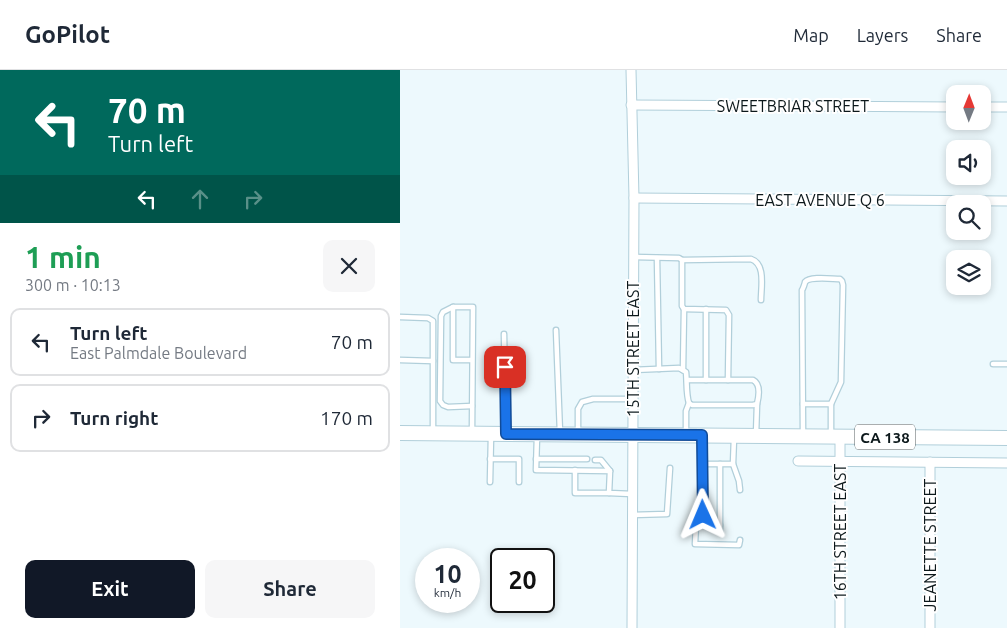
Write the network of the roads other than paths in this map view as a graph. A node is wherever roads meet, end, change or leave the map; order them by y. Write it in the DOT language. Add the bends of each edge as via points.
graph roads {
  1 [pos="630,70"];
  2 [pos="631,105"];
  3 [pos="946,107"];
  4 [pos="991,107"];
  5 [pos="1007,107"];
  6 [pos="634,198"];
  7 [pos="1007,201"];
  8 [pos="634,257"];
  9 [pos="657,258"];
  10 [pos="682,260"];
  11 [pos="761,300"];
  12 [pos="453,307"];
  13 [pos="684,309"];
  14 [pos="706,309"];
  15 [pos="400,317"];
  16 [pos="556,330"];
  17 [pos="504,334"];
  18 [pos="400,360"];
  19 [pos="472,360"];
  20 [pos="433,361"];
  21 [pos="993,364"];
  22 [pos="1007,364"];
  23 [pos="659,369"];
  24 [pos="633,370"];
  25 [pos="683,370"];
  26 [pos="687,380"];
  27 [pos="706,380"];
  28 [pos="728,380"];
  29 [pos="633,399"];
  30 [pos="689,403"];
  31 [pos="757,404"];
  32 [pos="803,404"];
  33 [pos="831,404"];
  34 [pos="472,406"];
  35 [pos="400,433"];
  36 [pos="433,434"];
  37 [pos="472,434"];
  38 [pos="491,434"];
  39 [pos="506,434"];
  40 [pos="536,434"];
  41 [pos="560,434"];
  42 [pos="578,434"];
  43 [pos="632,435"];
  44 [pos="686,435"];
  45 [pos="702,435"];
  46 [pos="734,435"];
  47 [pos="756,435"];
  48 [pos="803,436"];
  49 [pos="836,436"];
  50 [pos="1007,438"];
  51 [pos="490,459"];
  52 [pos="536,459"];
  53 [pos="587,459"];
  54 [pos="595,460"];
  55 [pos="798,460"];
  56 [pos="840,461"];
  57 [pos="930,462"];
  58 [pos="1007,463"];
  59 [pos="703,464"];
  60 [pos="720,464"];
  61 [pos="733,464"];
  62 [pos="670,468"];
  63 [pos="575,470"];
  64 [pos="610,471"];
  65 [pos="490,482"];
  66 [pos="519,482"];
  67 [pos="740,490"];
  68 [pos="609,493"];
  69 [pos="632,494"];
  70 [pos="632,515"];
  71 [pos="703,525"];
  72 [pos="720,525"];
  73 [pos="720,532"];
  74 [pos="740,540"];
  75 [pos="632,628"];
  76 [pos="840,628"];
  77 [pos="930,628"];
  1 -- 2 [label="street, 15TH STREET EAST"];
  2 -- 3 [label="street, SWEETBRIAR STREET"];
  2 -- 6 [label="street, 15TH STREET EAST"];
  4 -- 5 [label="street"];
  6 -- 7 [label="street, EAST AVENUE Q 6"];
  6 -- 8 [label="street, 15TH STREET EAST"];
  8 -- 9 [label="lane"];
  8 -- 24 [label="street, 15TH STREET EAST"];
  9 -- 10 [label="lane"];
  9 -- 23 [label="lane"];
  10 -- 11 [label="lane" via="755,260 760,267"];
  10 -- 13 [label="lane"];
  12 -- 19 [label="lane" via="473,307"];
  12 -- 19 [label="lane" via="452,360"];
  12 -- 34 [label="lane" via="442,312 441,316 440,401 448,407"];
  13 -- 14 [label="lane"];
  13 -- 25 [label="lane"];
  14 -- 27 [label="lane"];
  14 -- 28 [label="lane" via="726,310 729,315"];
  15 -- 20 [label="lane" via="433,321"];
  16 -- 41 [label="lane"];
  17 -- 39 [label="lane"];
  18 -- 20 [label="lane"];
  19 -- 34 [label="lane"];
  20 -- 36 [label="lane"];
  21 -- 22 [label="lane"];
  23 -- 24 [label="lane"];
  23 -- 25 [label="lane"];
  24 -- 29 [label="street, 15TH STREET EAST"];
  25 -- 26 [label="lane"];
  26 -- 27 [label="lane"];
  26 -- 30 [label="lane"];
  27 -- 28 [label="lane"];
  28 -- 31 [label="lane" via="757,382"];
  29 -- 42 [label="lane" via="582,402 578,409"];
  29 -- 43 [label="street, 15TH STREET EAST"];
  30 -- 31 [label="lane"];
  30 -- 44 [label="lane"];
  31 -- 47 [label="lane"];
  32 -- 33 [label="lane"];
  32 -- 33 [label="lane" via="802,290 805,282 812,278 840,279 842,282 841,382"];
  32 -- 48 [label="lane"];
  33 -- 49 [label="lane"];
  34 -- 37 [label="lane"];
  35 -- 36 [label="highway, CA 138"];
  36 -- 37 [label="highway, CA 138"];
  37 -- 38 [label="highway, CA 138"];
  38 -- 39 [label="highway, CA 138"];
  38 -- 51 [label="lane"];
  39 -- 40 [label="highway, CA 138"];
  40 -- 41 [label="highway, CA 138"];
  40 -- 52 [label="lane"];
  41 -- 42 [label="highway, CA 138"];
  42 -- 43 [label="highway, CA 138"];
  43 -- 44 [label="highway, CA 138"];
  43 -- 69 [label="street, 15TH STREET EAST"];
  44 -- 45 [label="highway, CA 138"];
  45 -- 46 [label="highway, CA 138"];
  45 -- 59 [label="lane"];
  46 -- 47 [label="highway, CA 138"];
  46 -- 61 [label="lane"];
  47 -- 48 [label="highway, CA 138"];
  48 -- 49 [label="highway, CA 138"];
  49 -- 50 [label="highway, CA 138"];
  49 -- 56 [label="street, 16TH STREET EAST"];
  51 -- 65 [label="lane"];
  51 -- 66 [label="lane" via="519,460"];
  52 -- 53 [label="lane"];
  52 -- 63 [label="lane" via="536,470"];
  54 -- 64 [label="lane" via="601,460"];
  55 -- 56 [label="street"];
  56 -- 57 [label="street"];
  56 -- 76 [label="street, 16TH STREET EAST"];
  57 -- 58 [label="street"];
  57 -- 77 [label="street, JEANETTE STREET"];
  59 -- 60 [label="lane"];
  59 -- 71 [label="lane"];
  60 -- 61 [label="lane"];
  60 -- 72 [label="lane"];
  61 -- 67 [label="lane"];
  62 -- 70 [label="lane" via="667,514"];
  63 -- 64 [label="lane"];
  63 -- 68 [label="lane" via="575,492"];
  64 -- 68 [label="lane"];
  68 -- 69 [label="lane"];
  69 -- 70 [label="street, 15TH STREET EAST"];
  70 -- 75 [label="street, 15TH STREET EAST"];
  71 -- 72 [label="lane"];
  71 -- 74 [label="lane" via="696,525 695,544 720,542 740,545"];
  72 -- 73 [label="lane"];
}
